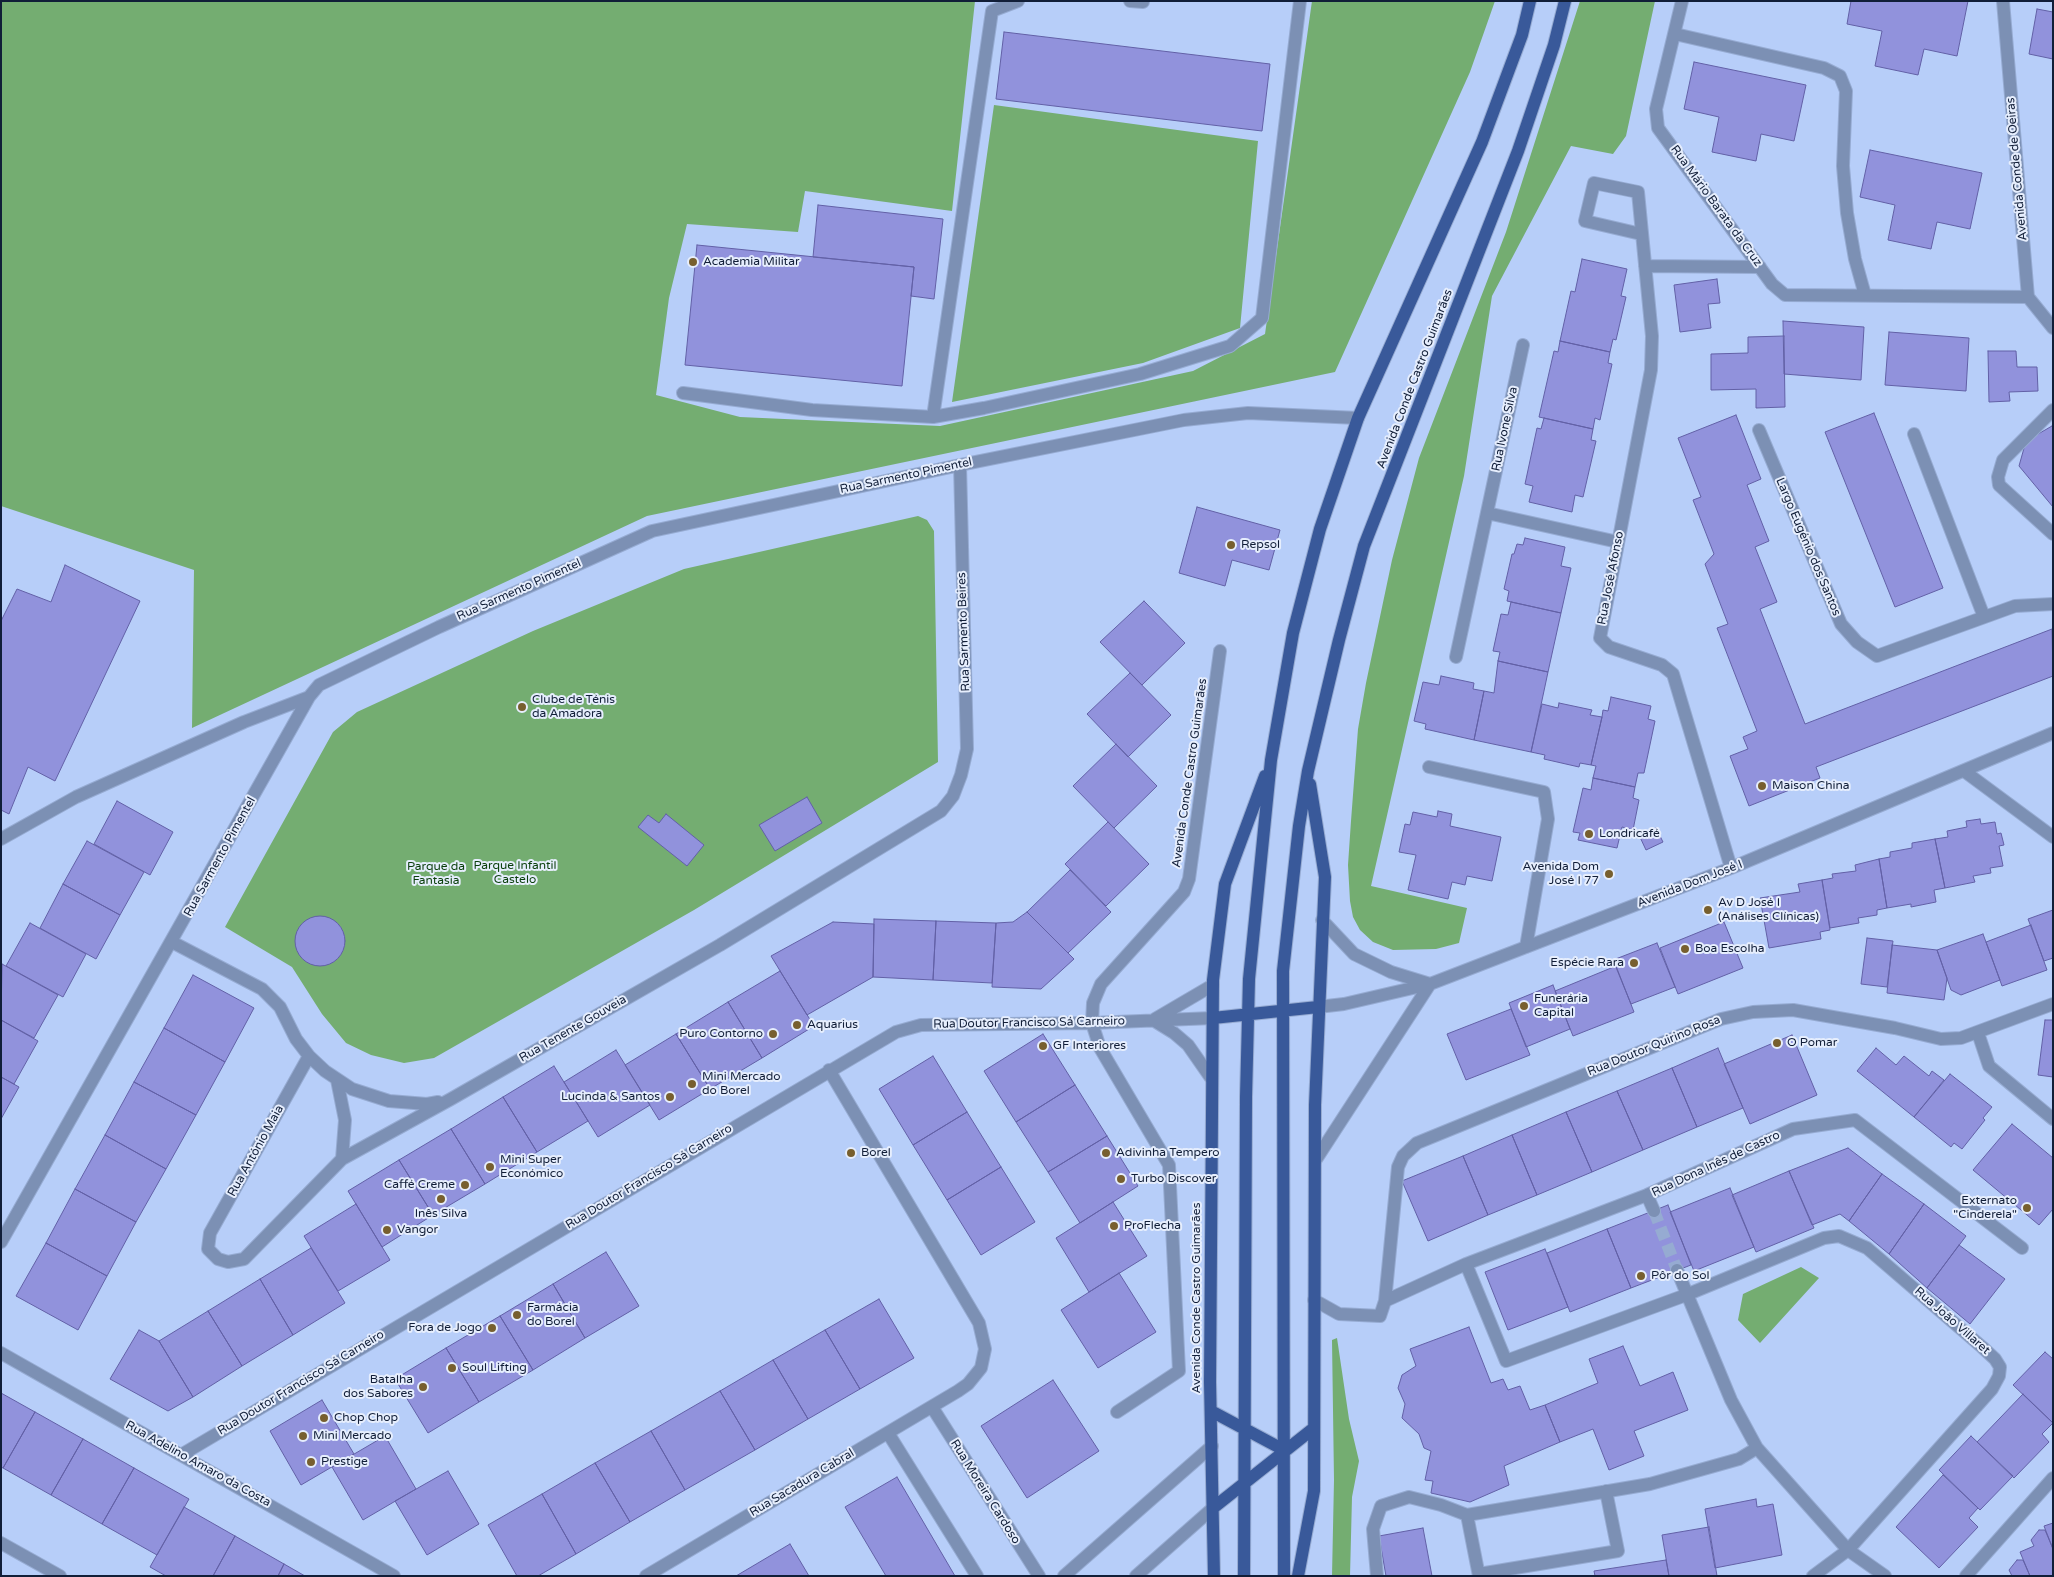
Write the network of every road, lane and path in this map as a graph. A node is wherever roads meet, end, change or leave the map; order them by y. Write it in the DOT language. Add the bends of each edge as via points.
graph roads {
  1 [pos="1018,1"];
  2 [pos="1300,1"];
  3 [pos="1530,1"];
  4 [pos="1565,1"];
  5 [pos="1682,1"];
  6 [pos="2004,1"];
  7 [pos="1675,34"];
  8 [pos="1641,234"];
  9 [pos="1645,266"];
  10 [pos="1760,267"];
  11 [pos="1865,296"];
  12 [pos="2028,297"];
  13 [pos="2053,328"];
  14 [pos="1524,345"];
  15 [pos="683,393"];
  16 [pos="2053,410"];
  17 [pos="933,417"];
  18 [pos="1358,418"];
  19 [pos="1759,430"];
  20 [pos="1914,434"];
  21 [pos="960,465"];
  22 [pos="1487,514"];
  23 [pos="2053,534"];
  24 [pos="1618,542"];
  25 [pos="2053,604"];
  26 [pos="1984,617"];
  27 [pos="1220,651"];
  28 [pos="1456,657"];
  29 [pos="309,697"];
  30 [pos="2053,732"];
  31 [pos="1271,760"];
  32 [pos="1429,767"];
  33 [pos="1308,771"];
  34 [pos="1964,771"];
  35 [pos="953,796"];
  36 [pos="2053,837"];
  37 [pos="1,839"];
  38 [pos="1731,868"];
  39 [pos="1322,920"];
  40 [pos="172,942"];
  41 [pos="1526,947"];
  42 [pos="1430,984"];
  43 [pos="1213,985"];
  44 [pos="2053,1004"];
  45 [pos="1318,1007"];
  46 [pos="1283,1011"];
  47 [pos="1249,1014"];
  48 [pos="1212,1018"];
  49 [pos="1153,1020"];
  50 [pos="1092,1023"];
  51 [pos="1978,1033"];
  52 [pos="309,1056"];
  53 [pos="829,1070"];
  54 [pos="1210,1078"];
  55 [pos="337,1080"];
  56 [pos="451,1099"];
  57 [pos="2053,1119"];
  58 [pos="342,1159"];
  59 [pos="1315,1161"];
  60 [pos="1647,1195"];
  61 [pos="1654,1211"];
  62 [pos="1,1242"];
  63 [pos="2022,1248"];
  64 [pos="208,1249"];
  65 [pos="1466,1264"];
  66 [pos="1677,1270"];
  67 [pos="1686,1295"];
  68 [pos="1314,1300"];
  69 [pos="1385,1301"];
  70 [pos="1,1354"];
  71 [pos="932,1407"];
  72 [pos="1211,1411"];
  73 [pos="1118,1412"];
  74 [pos="1314,1428"];
  75 [pos="1245,1429"];
  76 [pos="888,1432"];
  77 [pos="1212,1446"];
  78 [pos="1757,1448"];
  79 [pos="1284,1450"];
  80 [pos="181,1455"];
  81 [pos="2053,1478"];
  82 [pos="1244,1481"];
  83 [pos="1606,1491"];
  84 [pos="1213,1508"];
  85 [pos="1467,1514"];
  86 [pos="1,1543"];
  87 [pos="1848,1550"];
  88 [pos="1140,1575"];
  89 [pos="1479,1575"];
  90 [pos="60,1576"];
  91 [pos="394,1576"];
  92 [pos="646,1576"];
  93 [pos="977,1576"];
  94 [pos="1039,1576"];
  95 [pos="1064,1576"];
  96 [pos="1214,1576"];
  97 [pos="1244,1576"];
  98 [pos="1284,1576"];
  99 [pos="1298,1576"];
  100 [pos="1377,1576"];
  101 [pos="1813,1576"];
  102 [pos="1885,1576"];
  103 [pos="1966,1576"];
  1 -- 17 [label="street" via="992,11"];
  2 -- 17 [label="street" via="1262,318 1230,346 1140,374"];
  3 -- 18 [label="main road, Avenida Conde Castro Guimarães" via="1522,35 1482,142"];
  4 -- 33 [label="main road, Avenida Conde Castro Guimarães" via="1554,45 1518,150 1364,546"];
  5 -- 7 [label="street, Rua Mário Barata da Cruz"];
  6 -- 12 [label="street, Avenida Conde de Oeiras"];
  7 -- 10 [label="street, Rua Mário Barata da Cruz" via="1656,109 1658,128"];
  7 -- 11 [label="street" via="1824,68 1840,76 1846,91 1843,166 1846,213"];
  8 -- 8 [label="street, Rua José Afonso" via="1585,221 1594,183 1638,192"];
  8 -- 9 [label="street, Rua José Afonso"];
  9 -- 10 [label="street"];
  9 -- 24 [label="street, Rua José Afonso" via="1652,336 1651,370"];
  10 -- 11 [label="street, Rua Mário Barata da Cruz" via="1785,295"];
  11 -- 12 [label="street, Rua Mário Barata da Cruz"];
  12 -- 13 [label="street"];
  14 -- 22 [label="street, Rua Ivone Silva"];
  15 -- 17 [label="street" via="812,410"];
  16 -- 23 [label="street" via="2003,460 1998,485"];
  18 -- 21 [label="street, Rua Sarmento Pimentel" via="1283,413 1212,416"];
  18 -- 31 [label="main road, Avenida Conde Castro Guimarães" via="1320,529 1293,633"];
  19 -- 26 [label="street, Largo Eugénio dos Santos" via="1841,624 1857,642 1877,656"];
  20 -- 26 [label="street"];
  21 -- 29 [label="street, Rua Sarmento Pimentel" via="652,531 439,626 319,685"];
  21 -- 35 [label="street, Rua Sarmento Beires" via="967,749"];
  22 -- 24 [label="street"];
  22 -- 28 [label="street, Rua Ivone Silva"];
  24 -- 38 [label="street, Rua José Afonso" via="1600,638 1609,648 1662,665 1673,674"];
  25 -- 26 [label="street, Largo Eugénio dos Santos" via="2015,606"];
  27 -- 50 [label="street, Avenida Conde Castro Guimarães" via="1189,879 1184,892 1101,984 1094,1003"];
  29 -- 37 [label="street" via="244,722 76,797"];
  29 -- 40 [label="street, Rua Sarmento Pimentel"];
  30 -- 34 [label="street, Avenida Dom José I"];
  31 -- 43 [label="main road, Avenida Conde Castro Guimarães" via="1225,884"];
  31 -- 47 [label="main road, Avenida Conde Castro Guimarães" via="1249,979"];
  32 -- 41 [label="street" via="1544,792 1548,819"];
  33 -- 39 [label="main road, Avenida Conde Castro Guimarães" via="1325,877"];
  33 -- 46 [label="main road, Avenida Conde Castro Guimarães" via="1283,971"];
  34 -- 36 [label="street"];
  34 -- 38 [label="street, Avenida Dom José I"];
  35 -- 56 [label="street, Rua Tenente Gouveia" via="933,816 879,850"];
  38 -- 41 [label="street, Avenida Dom José I"];
  39 -- 42 [label="street" via="1354,954 1391,972"];
  39 -- 45 [label="main road, Avenida Conde Castro Guimarães"];
  40 -- 52 [label="street" via="262,989 280,1008"];
  40 -- 62 [label="street, Rua Sarmento Pimentel"];
  41 -- 42 [label="street, Avenida Dom José I"];
  42 -- 45 [label="street, Avenida Dom José I"];
  42 -- 59 [label="street"];
  43 -- 48 [label="main road, Avenida Conde Castro Guimarães"];
  43 -- 49 [label="street, Rua Doutor Francisco Sá Carneiro"];
  44 -- 51 [label="street, Rua Doutor Quirino Rosa"];
  45 -- 46 [label="main road"];
  45 -- 59 [label="main road, Avenida Conde Castro Guimarães"];
  46 -- 47 [label="main road"];
  46 -- 79 [label="main road, Avenida Conde Castro Guimarães"];
  47 -- 48 [label="main road"];
  47 -- 75 [label="main road, Avenida Conde Castro Guimarães"];
  48 -- 49 [label="street, Rua Doutor Francisco Sá Carneiro"];
  48 -- 54 [label="main road, Avenida Conde Castro Guimarães"];
  49 -- 50 [label="street, Rua Doutor Francisco Sá Carneiro"];
  49 -- 54 [label="street" via="1188,1045"];
  50 -- 53 [label="street, Rua Doutor Francisco Sá Carneiro" via="921,1025 896,1032"];
  50 -- 73 [label="street, Avenida Conde Castro Guimarães" via="1100,1048 1169,1166 1179,1371"];
  51 -- 57 [label="street" via="1989,1066"];
  51 -- 69 [label="street, Rua Doutor Quirino Rosa" via="1941,1039 1793,1010 1753,1012 1721,1019 1417,1142 1403,1156 1396,1180"];
  52 -- 55 [label="street"];
  52 -- 64 [label="street, Rua António Maia" via="210,1234"];
  53 -- 71 [label="street, Rua Sacadura Cabral" via="979,1323 984,1338 984,1358 977,1374"];
  53 -- 80 [label="street, Rua Doutor Francisco Sá Carneiro"];
  54 -- 72 [label="main road, Avenida Conde Castro Guimarães"];
  55 -- 56 [label="street" via="352,1089 389,1101 427,1104"];
  55 -- 58 [label="street" via="345,1120"];
  56 -- 58 [label="street, Rua Tenente Gouveia"];
  58 -- 64 [label="street, Rua Tenente Gouveia" via="244,1258 228,1262 218,1259"];
  59 -- 68 [label="main road, Avenida Conde Castro Guimarães"];
  60 -- 61 [label="street"];
  60 -- 63 [label="street, Rua Dona Inês de Castro" via="1793,1128 1854,1120"];
  60 -- 65 [label="street, Rua Dona Inês de Castro"];
  65 -- 67 [label="street, Rua João Villaret" via="1506,1362"];
  65 -- 69 [label="street, Rua Dona Inês de Castro"];
  66 -- 67 [label="street"];
  67 -- 78 [label="street" via="1731,1400"];
  67 -- 87 [label="street, Rua João Villaret" via="1824,1238 1839,1236 1867,1248 1995,1359 2000,1367 1992,1388"];
  68 -- 69 [label="street" via="1339,1314 1380,1316"];
  68 -- 74 [label="main road, Avenida Conde Castro Guimarães"];
  70 -- 80 [label="street, Rua Adelino Amaro da Costa"];
  71 -- 76 [label="street, Rua Sacadura Cabral"];
  71 -- 94 [label="street, Rua Moreira Cardoso"];
  72 -- 75 [label="main road"];
  72 -- 77 [label="main road, Avenida Conde Castro Guimarães"];
  74 -- 79 [label="main road"];
  74 -- 99 [label="main road, Avenida Conde Castro Guimarães" via="1314,1492"];
  75 -- 79 [label="main road"];
  75 -- 82 [label="main road, Avenida Conde Castro Guimarães"];
  76 -- 92 [label="street, Rua Sacadura Cabral"];
  76 -- 93 [label="street"];
  77 -- 84 [label="main road, Avenida Conde Castro Guimarães"];
  77 -- 95 [label="street"];
  78 -- 83 [label="street" via="1739,1459 1650,1484"];
  78 -- 87 [label="street"];
  79 -- 82 [label="main road"];
  79 -- 98 [label="main road, Avenida Conde Castro Guimarães"];
  80 -- 91 [label="street, Rua Adelino Amaro da Costa"];
  81 -- 103 [label="street"];
  82 -- 84 [label="main road"];
  82 -- 97 [label="main road, Avenida Conde Castro Guimarães"];
  83 -- 85 [label="street"];
  83 -- 89 [label="street" via="1618,1551"];
  84 -- 88 [label="street"];
  84 -- 96 [label="main road, Avenida Conde Castro Guimarães"];
  85 -- 89 [label="street"];
  85 -- 100 [label="street" via="1409,1497 1381,1506 1374,1529"];
  86 -- 90 [label="street"];
  87 -- 101 [label="street"];
  87 -- 102 [label="street"];
}
